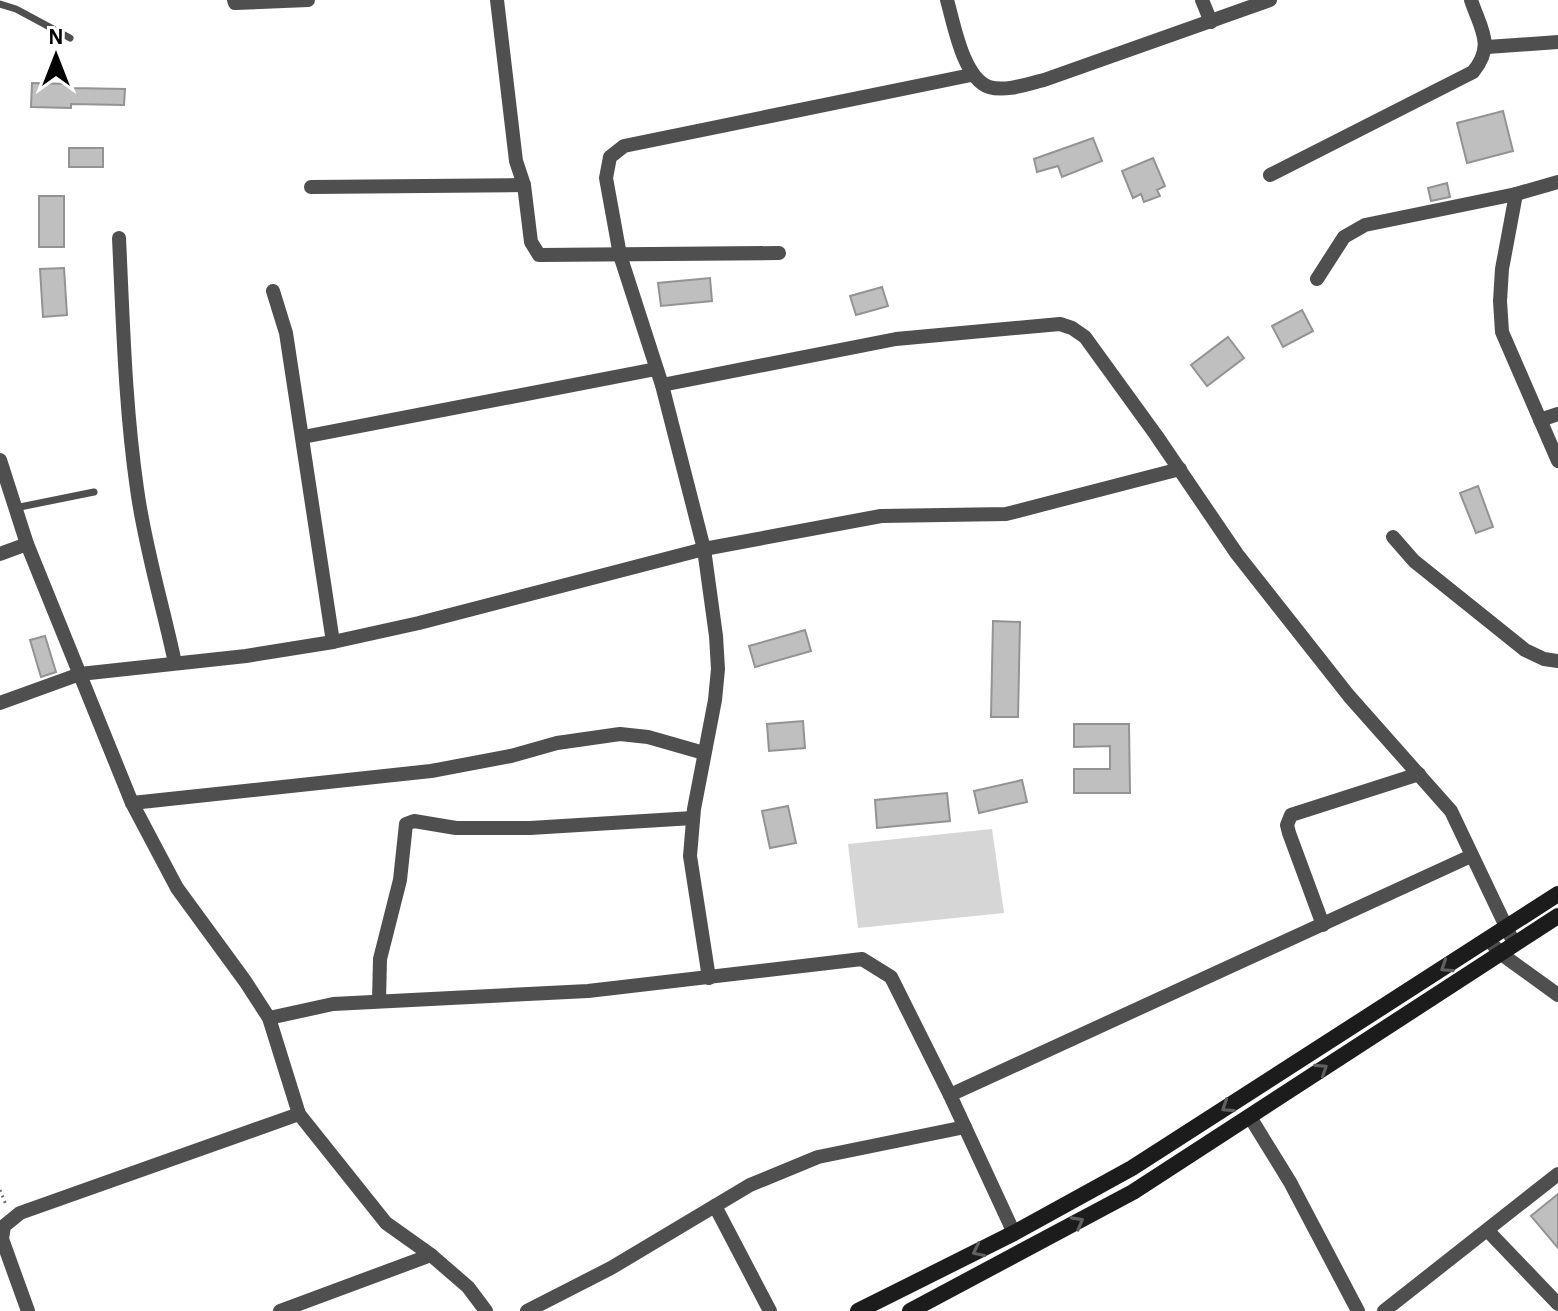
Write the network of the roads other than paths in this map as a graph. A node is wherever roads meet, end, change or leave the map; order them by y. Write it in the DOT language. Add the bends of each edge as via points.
graph roads {
  1 [pos="234,0"];
  2 [pos="308,0"];
  3 [pos="497,0"];
  4 [pos="947,0"];
  5 [pos="1202,0"];
  6 [pos="1270,0"];
  7 [pos="1471,0"];
  8 [pos="0,4"];
  9 [pos="1211,22"];
  10 [pos="70,38"];
  11 [pos="1558,42"];
  12 [pos="1487,47"];
  13 [pos="971,75"];
  14 [pos="1270,175"];
  15 [pos="1558,182"];
  16 [pos="524,185"];
  17 [pos="311,187"];
  18 [pos="1516,194"];
  19 [pos="119,238"];
  20 [pos="779,253"];
  21 [pos="620,255"];
  22 [pos="1317,279"];
  23 [pos="273,291"];
  24 [pos="656,369"];
  25 [pos="662,385"];
  26 [pos="1558,414"];
  27 [pos="1540,420"];
  28 [pos="303,437"];
  29 [pos="0,460"];
  30 [pos="1558,461"];
  31 [pos="1180,469"];
  32 [pos="94,492"];
  33 [pos="15,508"];
  34 [pos="1393,537"];
  35 [pos="27,544"];
  36 [pos="704,549"];
  37 [pos="0,554"];
  38 [pos="333,642"];
  39 [pos="1558,661"];
  40 [pos="175,663"];
  41 [pos="80,674"];
  42 [pos="0,703"];
  43 [pos="704,753"];
  44 [pos="1419,774"];
  45 [pos="132,803"];
  46 [pos="693,818"];
  47 [pos="1471,856"];
  48 [pos="1558,894"];
  49 [pos="1558,916"];
  50 [pos="1323,925"];
  51 [pos="1510,936"];
  52 [pos="1488,939"];
  53 [pos="1500,953"];
  54 [pos="709,978"];
  55 [pos="1558,995"];
  56 [pos="1415,997"];
  57 [pos="379,1001"];
  58 [pos="269,1018"];
  59 [pos="950,1095"];
  60 [pos="299,1114"];
  61 [pos="1250,1117"];
  62 [pos="965,1127"];
  63 [pos="1558,1174"];
  64 [pos="715,1206"];
  65 [pos="1488,1231"];
  66 [pos="1014,1233"];
  67 [pos="431,1255"];
  68 [pos="1558,1304"];
  69 [pos="28,1311"];
  70 [pos="280,1311"];
  71 [pos="486,1311"];
  72 [pos="527,1311"];
  73 [pos="770,1311"];
  74 [pos="858,1311"];
  75 [pos="910,1311"];
  76 [pos="1358,1311"];
  77 [pos="1384,1311"];
  1 -- 2 [label="street"];
  3 -- 16 [label="street" via="516,161"];
  4 -- 13 [label="street"];
  5 -- 9 [label="street"];
  6 -- 9 [label="street"];
  7 -- 12 [label="street"];
  8 -- 10 [label="lane"];
  9 -- 13 [label="street" via="1010,88 988,87"];
  11 -- 12 [label="street"];
  12 -- 14 [label="street" via="1473,72"];
  13 -- 21 [label="street" via="624,146 610,157 606,178"];
  15 -- 18 [label="street"];
  16 -- 17 [label="street"];
  16 -- 21 [label="street" via="531,242 539,255"];
  18 -- 22 [label="street" via="1365,225 1344,237"];
  18 -- 27 [label="street" via="1502,269 1502,332"];
  19 -- 40 [label="street" via="134,465"];
  20 -- 21 [label="street"];
  21 -- 24 [label="street"];
  23 -- 28 [label="street" via="286,333"];
  24 -- 25 [label="street"];
  24 -- 28 [label="street"];
  25 -- 31 [label="street" via="896,339 1060,324 1085,337"];
  25 -- 36 [label="street"];
  26 -- 27 [label="street"];
  27 -- 30 [label="street"];
  28 -- 38 [label="street"];
  29 -- 33 [label="street"];
  31 -- 36 [label="street" via="1006,514 881,516"];
  31 -- 44 [label="street" via="1237,554 1349,696"];
  32 -- 33 [label="lane"];
  33 -- 35 [label="street"];
  34 -- 39 [label="street" via="1414,561 1525,650"];
  35 -- 37 [label="street"];
  35 -- 41 [label="street"];
  36 -- 38 [label="street"];
  36 -- 43 [label="street" via="718,669"];
  38 -- 40 [label="street"];
  40 -- 41 [label="street"];
  41 -- 42 [label="street"];
  41 -- 45 [label="street"];
  43 -- 45 [label="street" via="620,734 431,771"];
  43 -- 46 [label="street"];
  44 -- 47 [label="street" via="1451,811"];
  44 -- 50 [label="street" via="1291,815 1289,833"];
  45 -- 58 [label="street" via="177,888"];
  46 -- 54 [label="street" via="690,856"];
  46 -- 57 [label="street" via="530,828 406,824 400,880 380,959"];
  47 -- 50 [label="street"];
  47 -- 51 [label="street"];
  48 -- 51 [label="street"];
  49 -- 51 [label="street"];
  50 -- 59 [label="street"];
  51 -- 52 [label="street"];
  51 -- 53 [label="street"];
  52 -- 53 [label="street"];
  52 -- 56 [label="street, one-way"];
  53 -- 55 [label="street"];
  53 -- 56 [label="street"];
  54 -- 57 [label="street" via="588,991"];
  54 -- 59 [label="street" via="862,959 891,977"];
  61 -- 56 [label="street, one-way"];
  56 -- 66 [label="street, one-way"];
  57 -- 58 [label="street" via="333,1004"];
  58 -- 60 [label="street"];
  59 -- 62 [label="street"];
  60 -- 67 [label="street" via="386,1223"];
  60 -- 69 [label="street" via="20,1213 4,1226 2,1239"];
  75 -- 61 [label="street, one-way" via="1133,1192"];
  61 -- 76 [label="street"];
  62 -- 64 [label="street" via="818,1157"];
  62 -- 66 [label="street"];
  63 -- 65 [label="street"];
  64 -- 72 [label="street"];
  64 -- 73 [label="street"];
  65 -- 68 [label="street"];
  65 -- 77 [label="street"];
  66 -- 74 [label="street, one-way"];
  67 -- 70 [label="street"];
  67 -- 71 [label="street"];
}
